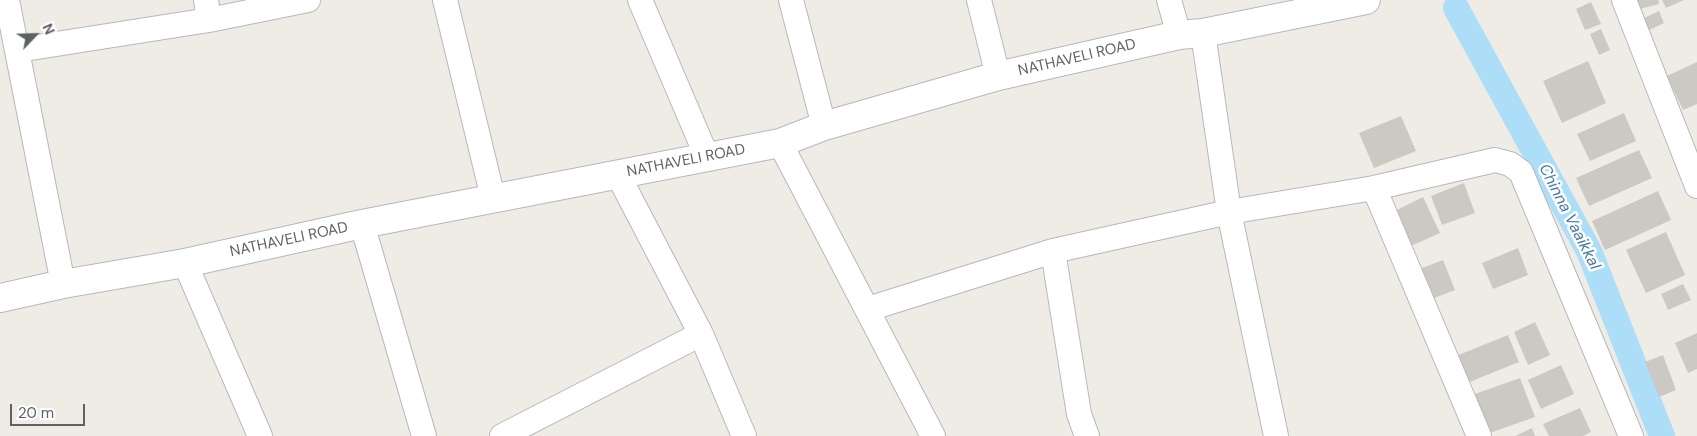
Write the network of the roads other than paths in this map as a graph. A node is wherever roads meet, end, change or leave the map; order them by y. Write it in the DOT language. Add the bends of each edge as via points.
graph roads {
  1 [pos="7,0"];
  2 [pos="308,0"];
  3 [pos="445,0"];
  4 [pos="640,0"];
  5 [pos="791,0"];
  6 [pos="979,0"];
  7 [pos="1169,0"];
  8 [pos="1624,0"];
  9 [pos="1355,1"];
  10 [pos="208,10"];
  11 [pos="1191,34"];
  12 [pos="18,50"];
  13 [pos="998,76"];
  14 [pos="824,126"];
  15 [pos="780,143"];
  16 [pos="707,157"];
  17 [pos="618,175"];
  18 [pos="1697,186"];
  19 [pos="1374,188"];
  20 [pos="493,198"];
  21 [pos="1228,212"];
  22 [pos="362,224"];
  23 [pos="1053,251"];
  24 [pos="184,263"];
  25 [pos="63,284"];
  26 [pos="0,298"];
  27 [pos="868,309"];
  28 [pos="701,334"];
  29 [pos="260,436"];
  30 [pos="424,436"];
  31 [pos="502,436"];
  32 [pos="744,436"];
  33 [pos="933,436"];
  34 [pos="1087,436"];
  35 [pos="1276,436"];
  36 [pos="1479,436"];
  37 [pos="1632,436"];
  1 -- 12 [label="street"];
  2 -- 10 [label="street"];
  3 -- 20 [label="street"];
  4 -- 16 [label="street"];
  5 -- 14 [label="street"];
  6 -- 13 [label="street"];
  7 -- 11 [label="street"];
  8 -- 18 [label="street"];
  9 -- 11 [label="street, NATHAVELI ROAD"];
  10 -- 12 [label="street"];
  11 -- 13 [label="street, NATHAVELI ROAD"];
  11 -- 21 [label="street"];
  12 -- 25 [label="street"];
  13 -- 14 [label="street, NATHAVELI ROAD"];
  14 -- 15 [label="street, NATHAVELI ROAD"];
  15 -- 16 [label="street, NATHAVELI ROAD"];
  15 -- 27 [label="street"];
  16 -- 17 [label="street, NATHAVELI ROAD"];
  17 -- 20 [label="street, NATHAVELI ROAD"];
  17 -- 28 [label="street"];
  19 -- 21 [label="street"];
  19 -- 36 [label="street"];
  19 -- 37 [label="street" via="1495,160 1510,164 1521,172"];
  20 -- 22 [label="street, NATHAVELI ROAD"];
  21 -- 23 [label="street"];
  21 -- 35 [label="street"];
  22 -- 24 [label="street, NATHAVELI ROAD"];
  22 -- 30 [label="street"];
  23 -- 27 [label="street"];
  23 -- 34 [label="street" via="1079,414"];
  24 -- 25 [label="street, NATHAVELI ROAD"];
  24 -- 29 [label="street"];
  25 -- 26 [label="street, NATHAVELI ROAD"];
  27 -- 33 [label="street"];
  28 -- 31 [label="street"];
  28 -- 32 [label="street"];
}
